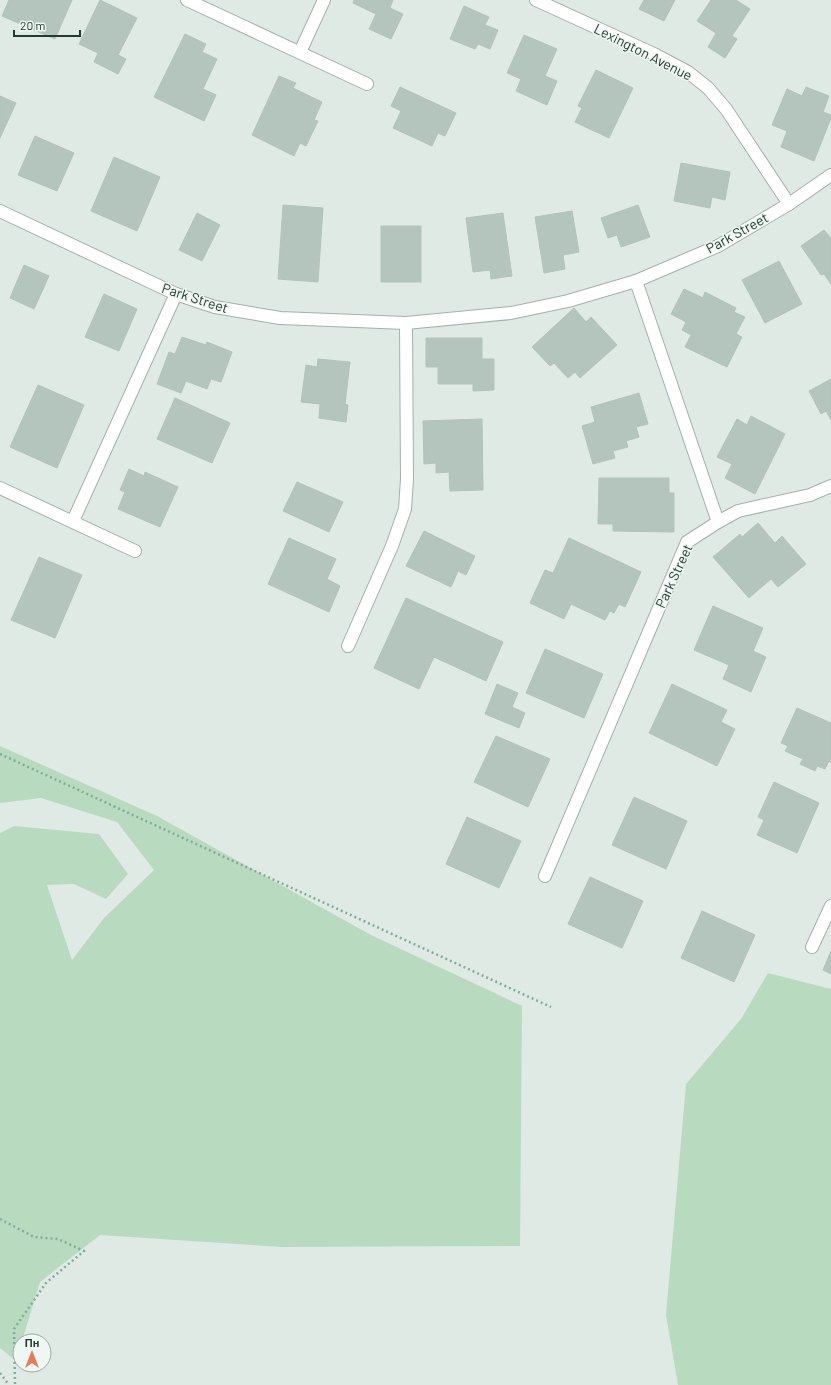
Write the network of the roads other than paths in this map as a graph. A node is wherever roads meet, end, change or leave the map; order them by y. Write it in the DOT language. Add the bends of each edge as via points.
graph roads {
  1 [pos="187,0"];
  2 [pos="324,0"];
  3 [pos="536,0"];
  4 [pos="300,52"];
  5 [pos="367,84"];
  6 [pos="831,175"];
  7 [pos="789,204"];
  8 [pos="0,211"];
  9 [pos="636,281"];
  10 [pos="176,294"];
  11 [pos="406,323"];
  12 [pos="831,486"];
  13 [pos="0,488"];
  14 [pos="73,521"];
  15 [pos="718,522"];
  16 [pos="135,552"];
  17 [pos="348,646"];
  18 [pos="545,876"];
  19 [pos="831,906"];
  20 [pos="812,947"];
  1 -- 4 [label="street"];
  2 -- 4 [label="street"];
  3 -- 7 [label="street, Lexington Avenue" via="654,54 688,72 703,84 726,108"];
  4 -- 5 [label="street"];
  6 -- 7 [label="street, Park Street"];
  7 -- 9 [label="street, Park Street" via="718,246"];
  8 -- 10 [label="street, Park Street"];
  9 -- 11 [label="street, Park Street" via="568,301 511,313"];
  9 -- 15 [label="street"];
  10 -- 11 [label="street, Park Street" via="215,307 280,318"];
  10 -- 14 [label="street"];
  11 -- 17 [label="street" via="407,478 404,509 392,546"];
  12 -- 15 [label="street, Park Street" via="810,495 738,512"];
  13 -- 14 [label="street"];
  14 -- 16 [label="street"];
  15 -- 18 [label="street, Park Street" via="687,542"];
  19 -- 20 [label="street"];
}
